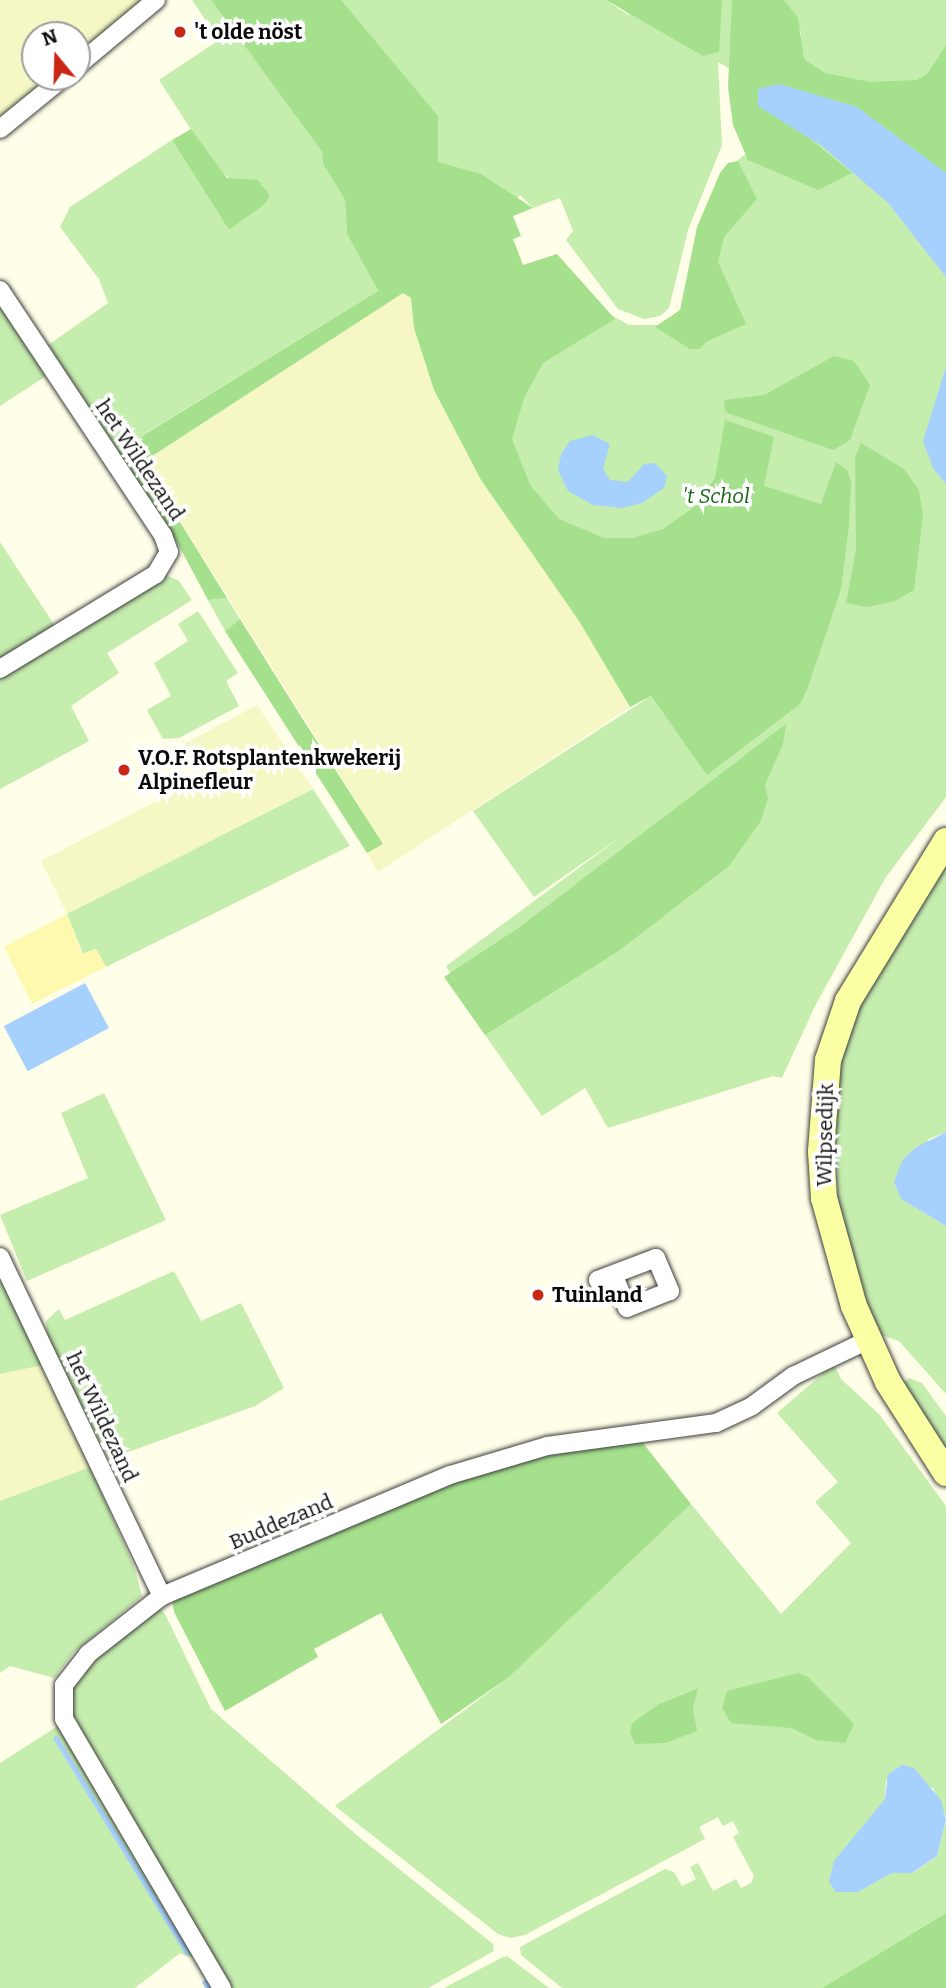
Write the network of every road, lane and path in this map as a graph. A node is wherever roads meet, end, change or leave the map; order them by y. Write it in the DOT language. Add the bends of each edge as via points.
graph roads {
  1 [pos="156,0"];
  2 [pos="91,54"];
  3 [pos="47,91"];
  4 [pos="0,129"];
  5 [pos="0,290"];
  6 [pos="0,669"];
  7 [pos="946,841"];
  8 [pos="0,1257"];
  9 [pos="868,1340"];
  10 [pos="946,1473"];
  11 [pos="162,1596"];
  12 [pos="222,1988"];
  1 -- 2 [label="street"];
  3 -- 4 [label="street"];
  5 -- 6 [label="street, het Wildezand" via="163,535 169,552 156,574"];
  7 -- 9 [label="main road, Wilpsedijk" via="848,1002 828,1060 821,1104 824,1198 841,1272"];
  8 -- 11 [label="street, het Wildezand"];
  9 -- 10 [label="main road, Wilpsedijk" via="907,1414"];
  9 -- 11 [label="street, Buddezand" via="793,1376 752,1406 720,1421 505,1456"];
  11 -- 12 [label="street, Buddezand" via="77,1665 64,1685 62,1713"];
}
